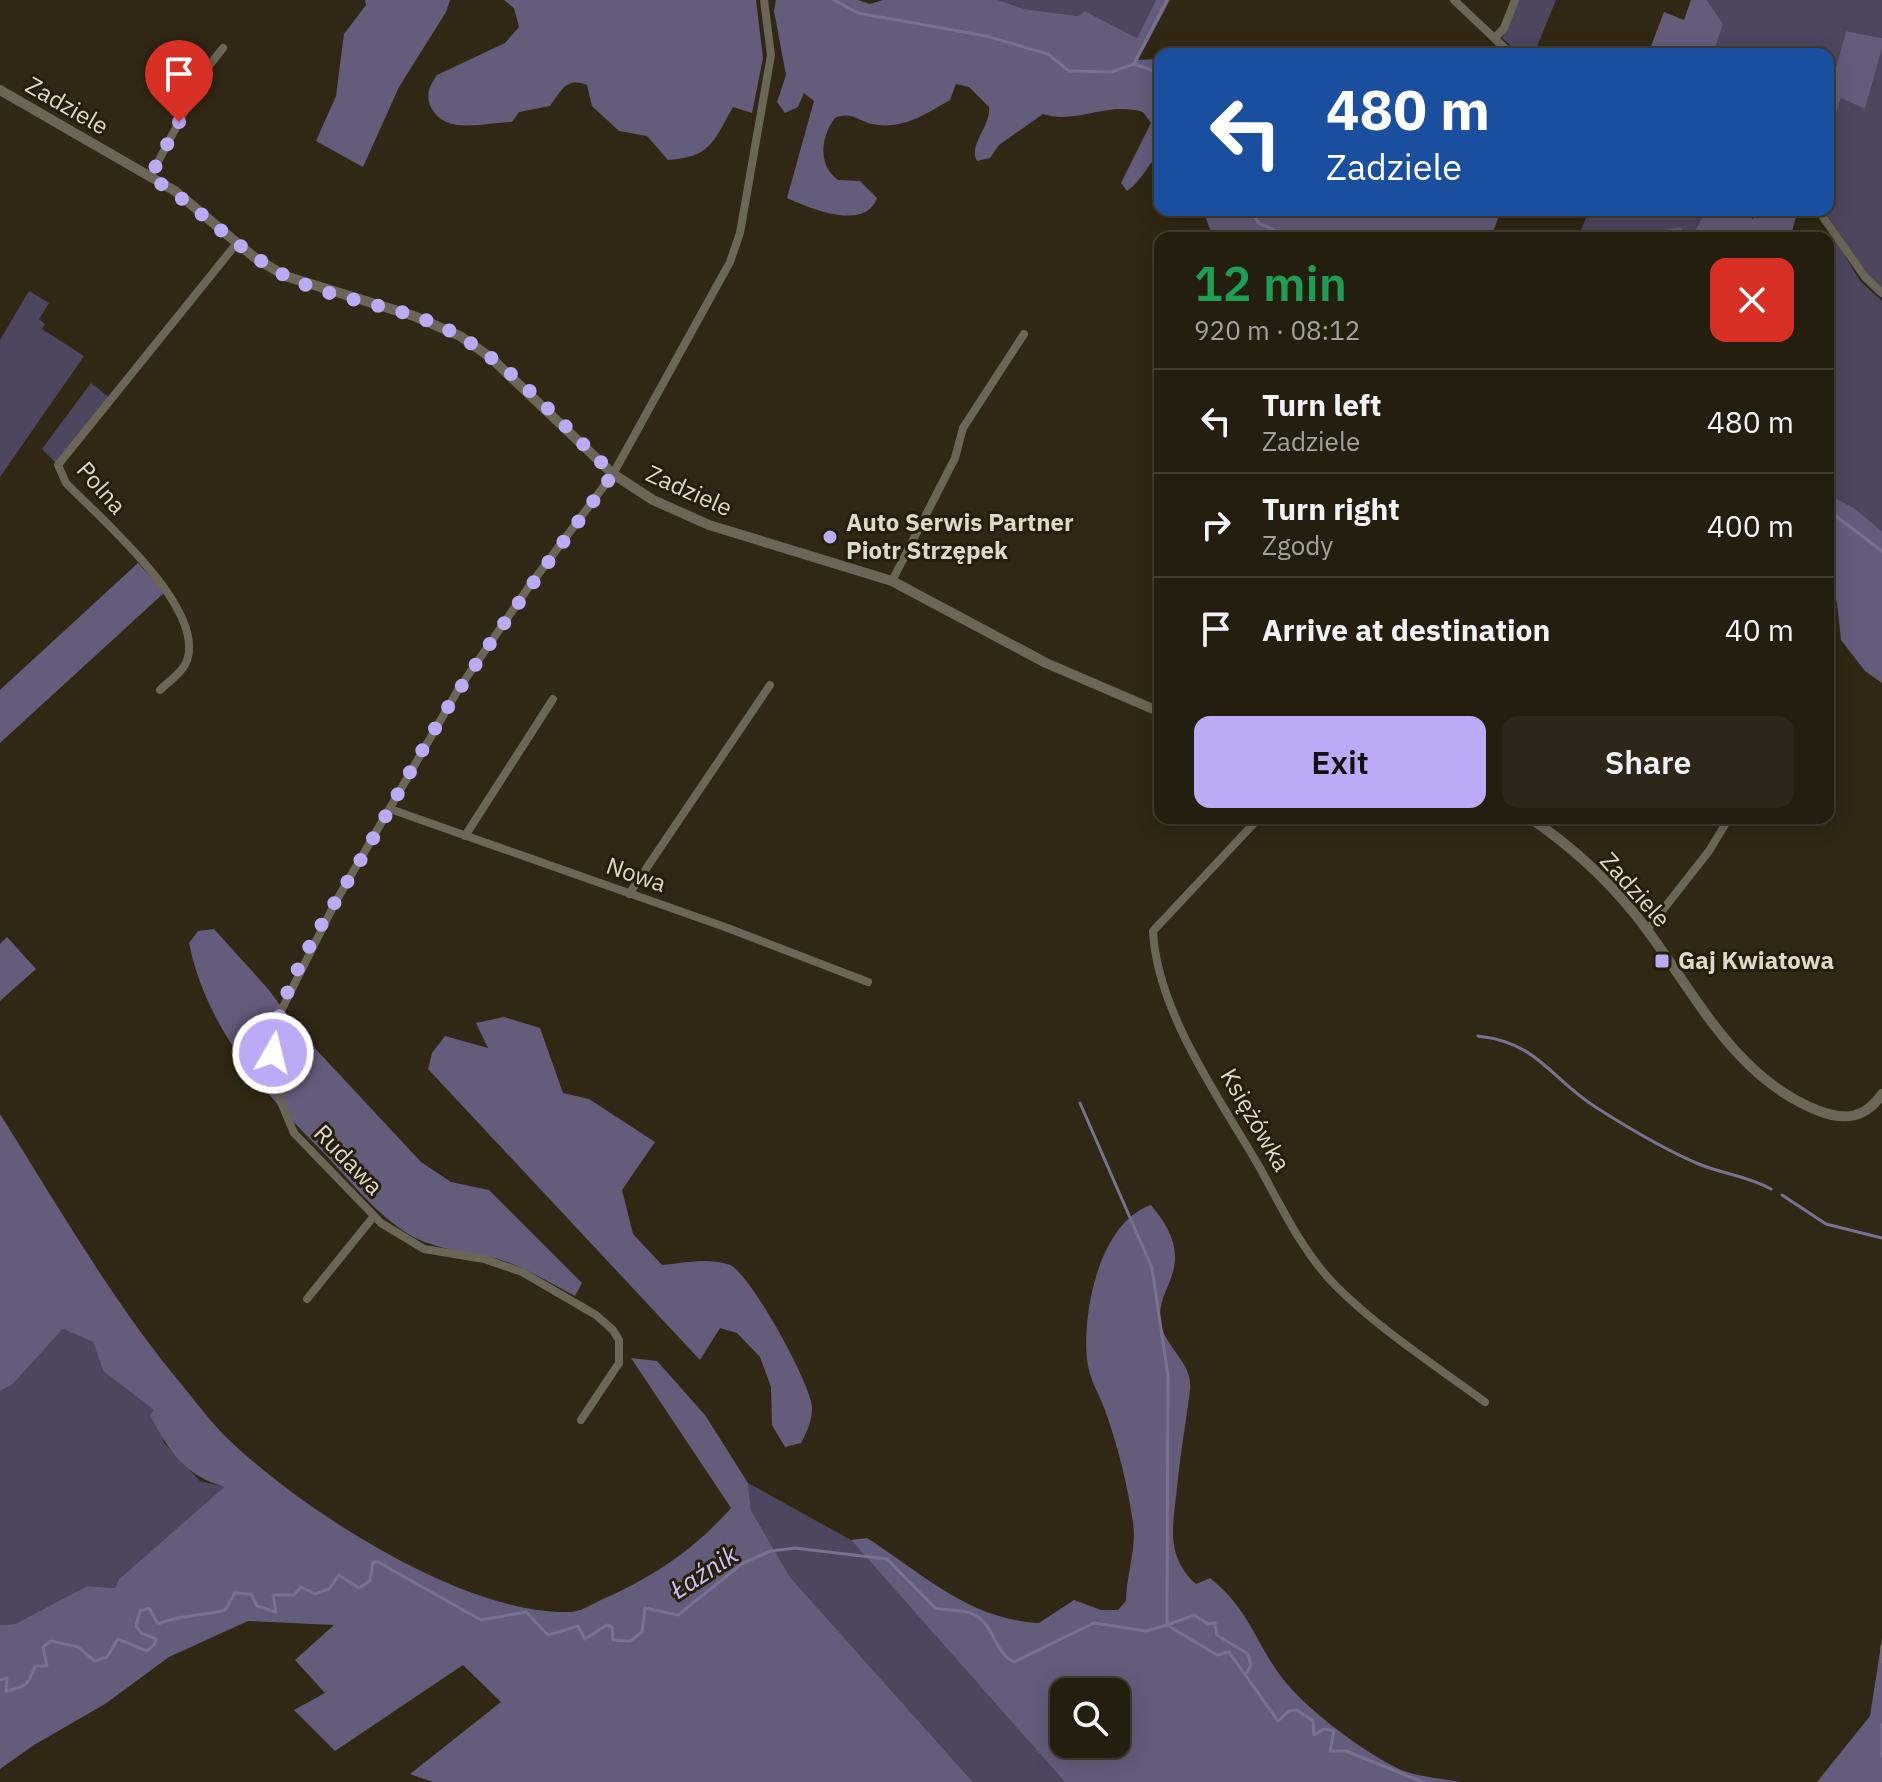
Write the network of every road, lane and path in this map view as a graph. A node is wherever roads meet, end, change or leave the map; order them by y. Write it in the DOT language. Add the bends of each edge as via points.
graph roads {
  1 [pos="764,0"];
  2 [pos="1454,0"];
  3 [pos="1515,0"];
  4 [pos="1495,38"];
  5 [pos="223,48"];
  6 [pos="1505,48"];
  7 [pos="0,90"];
  8 [pos="150,177"];
  9 [pos="1834,233"];
  10 [pos="237,243"];
  11 [pos="1882,293"];
  12 [pos="1024,334"];
  13 [pos="613,474"];
  14 [pos="892,581"];
  15 [pos="770,685"];
  16 [pos="160,690"];
  17 [pos="553,699"];
  18 [pos="1154,709"];
  19 [pos="390,809"];
  20 [pos="1253,824"];
  21 [pos="1537,824"];
  22 [pos="1725,824"];
  23 [pos="465,836"];
  24 [pos="629,894"];
  25 [pos="1647,930"];
  26 [pos="868,982"];
  27 [pos="1882,1094"];
  28 [pos="374,1216"];
  29 [pos="307,1299"];
  30 [pos="1485,1402"];
  31 [pos="581,1420"];
  1 -- 13 [label="street, Rudawa" via="771,55 740,233 730,262"];
  2 -- 4 [label="street"];
  3 -- 4 [label="street"];
  4 -- 6 [label="street"];
  5 -- 8 [label="street"];
  7 -- 8 [label="street, Zadziele"];
  8 -- 10 [label="street, Zadziele"];
  9 -- 11 [label="street"];
  10 -- 13 [label="street, Zadziele" via="285,276 460,336 490,357"];
  10 -- 16 [label="street, Polna" via="58,465 66,483 175,600 189,655 183,669"];
  12 -- 14 [label="street" via="963,428 955,458"];
  13 -- 14 [label="street, Zadziele" via="689,517"];
  13 -- 19 [label="street, Rudawa" via="493,637"];
  14 -- 18 [label="street, Zadziele" via="1046,663"];
  15 -- 24 [label="street"];
  17 -- 23 [label="street"];
  19 -- 23 [label="street, Nowa"];
  19 -- 28 [label="street, Rudawa" via="274,1025 280,1100 294,1133"];
  20 -- 30 [label="street, Księżówka" via="1153,931 1154,959 1170,1000 1200,1066 1301,1241 1334,1284"];
  21 -- 25 [label="street, Zadziele" via="1603,879"];
  22 -- 25 [label="street"];
  23 -- 24 [label="street, Nowa"];
  24 -- 26 [label="street, Nowa"];
  25 -- 27 [label="street, Zadziele" via="1729,1045 1768,1083 1798,1102 1842,1118 1869,1110"];
  28 -- 29 [label="street"];
  28 -- 31 [label="street, Rudawa" via="424,1249 522,1272 608,1324 619,1340 619,1363"];
}
